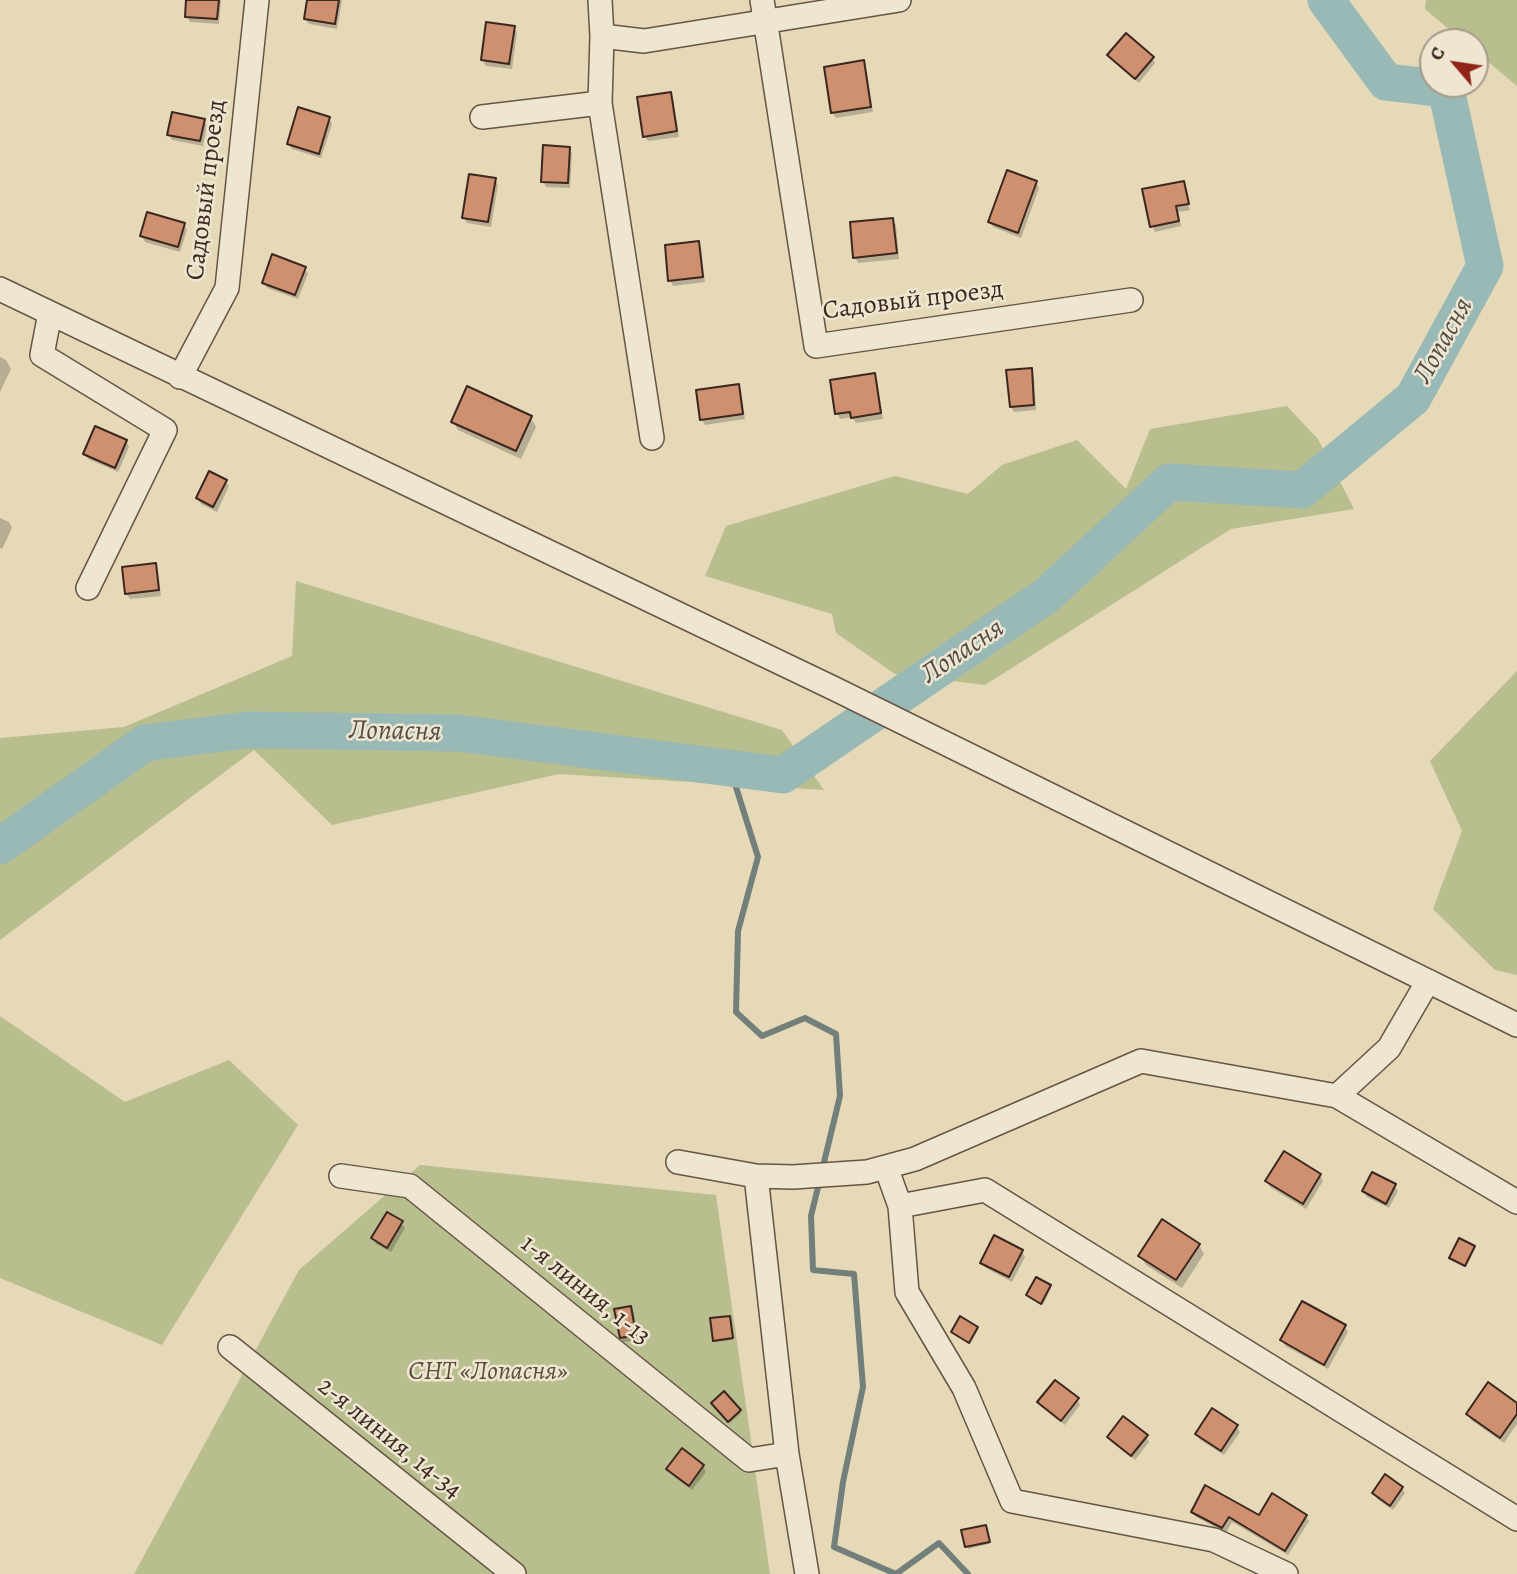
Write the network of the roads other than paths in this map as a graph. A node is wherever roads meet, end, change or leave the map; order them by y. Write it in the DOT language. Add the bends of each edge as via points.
graph roads {
  1 [pos="257,0"];
  2 [pos="600,0"];
  3 [pos="899,0"];
  4 [pos="764,10"];
  5 [pos="602,36"];
  6 [pos="600,103"];
  7 [pos="482,117"];
  8 [pos="0,289"];
  9 [pos="1131,300"];
  10 [pos="50,313"];
  11 [pos="180,377"];
  12 [pos="652,438"];
  13 [pos="88,588"];
  14 [pos="1429,981"];
  15 [pos="1517,1025"];
  16 [pos="1337,1096"];
  17 [pos="678,1163"];
  18 [pos="876,1170"];
  19 [pos="341,1175"];
  20 [pos="756,1176"];
  21 [pos="1517,1202"];
  22 [pos="900,1206"];
  23 [pos="230,1347"];
  24 [pos="787,1454"];
  25 [pos="1517,1519"];
  26 [pos="514,1574"];
  27 [pos="807,1574"];
  28 [pos="1286,1574"];
  1 -- 11 [label="street, Садовый проезд" via="227,288"];
  2 -- 5 [label="street"];
  3 -- 4 [label="street"];
  4 -- 5 [label="street" via="644,41"];
  4 -- 9 [label="street, Садовый проезд" via="817,346"];
  5 -- 6 [label="street"];
  6 -- 7 [label="street"];
  6 -- 12 [label="street"];
  8 -- 10 [label="street"];
  10 -- 11 [label="street"];
  10 -- 13 [label="street" via="42,355 165,430"];
  11 -- 14 [label="street" via="832,688"];
  14 -- 15 [label="street"];
  14 -- 16 [label="street" via="1389,1048"];
  16 -- 18 [label="street" via="1141,1061 915,1159"];
  16 -- 21 [label="street"];
  17 -- 20 [label="street"];
  18 -- 20 [label="street"];
  18 -- 22 [label="street"];
  19 -- 24 [label="street, 1-я линия, 1-13" via="410,1186 750,1460"];
  20 -- 24 [label="street"];
  22 -- 25 [label="street" via="985,1190"];
  22 -- 28 [label="street" via="907,1292 964,1388 1012,1501 1214,1540"];
  23 -- 26 [label="street, 2-я линия, 14-34"];
  24 -- 27 [label="street"];
}
